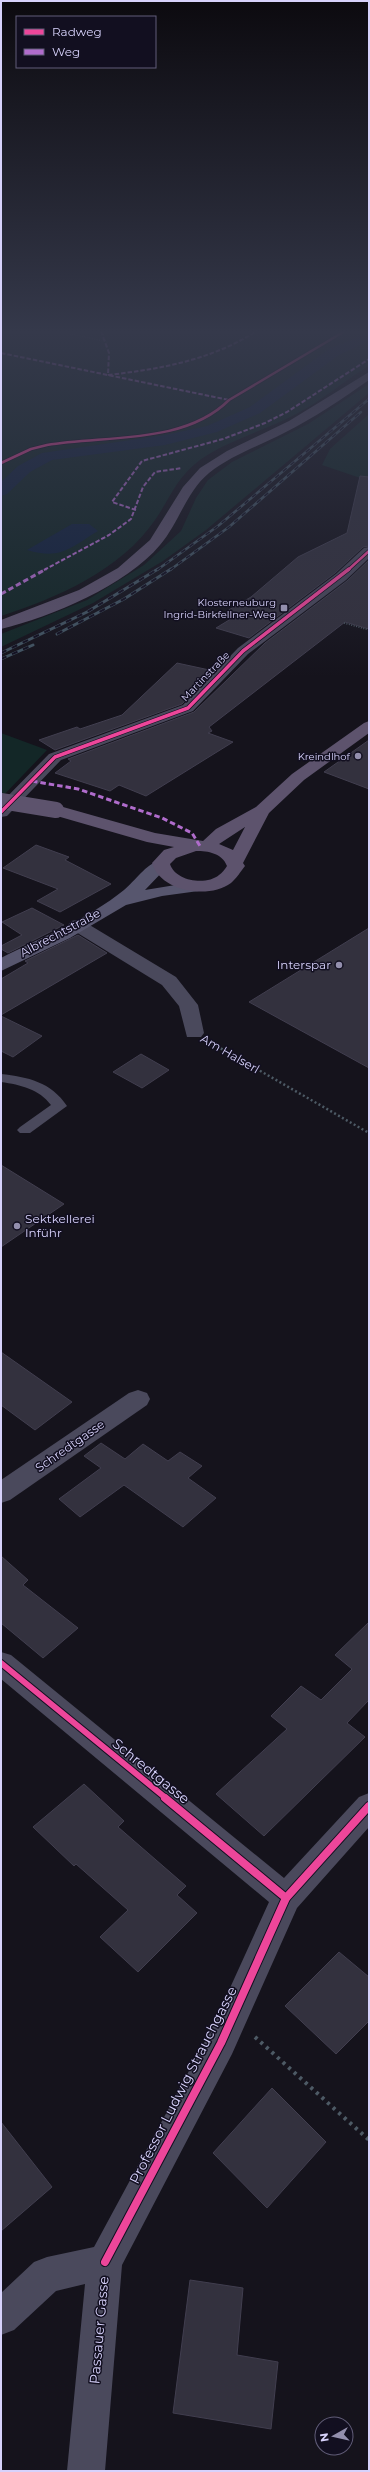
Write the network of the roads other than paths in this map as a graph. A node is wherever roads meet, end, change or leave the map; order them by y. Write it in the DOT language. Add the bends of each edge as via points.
graph roads {
  1 [pos="245,446"];
  2 [pos="369,550"];
  3 [pos="1,625"];
  4 [pos="369,726"];
  5 [pos="1,801"];
  6 [pos="262,811"];
  7 [pos="1,812"];
  8 [pos="94,822"];
  9 [pos="200,846"];
  10 [pos="235,862"];
  11 [pos="160,864"];
  12 [pos="200,886"];
  13 [pos="120,902"];
  14 [pos="77,925"];
  15 [pos="1,965"];
  16 [pos="194,1033"];
  17 [pos="1,1078"];
  18 [pos="25,1130"];
  19 [pos="138,1399"];
  20 [pos="1,1493"];
  21 [pos="1,1663"];
  22 [pos="369,1806"];
  23 [pos="286,1898"];
  24 [pos="105,2262"];
  25 [pos="1,2317"];
  26 [pos="86,2471"];
  1 -- 3 [label="main road" via="203,472 187,489 155,543 130,566 88,590"];
  2 -- 7 [label="street, Martinstraße" via="341,577 243,650 188,708 55,757"];
  4 -- 6 [label="main road" via="298,777"];
  5 -- 8 [label="main road, bridge" via="56,810"];
  6 -- 9 [label="main road"];
  6 -- 10 [label="main road"];
  8 -- 9 [label="main road"];
  8 -- 11 [label="main road" via="136,844"];
  9 -- 10 [label="main road" via="224,852"];
  9 -- 11 [label="main road" via="175,850"];
  10 -- 12 [label="main road" via="233,873 226,880"];
  11 -- 12 [label="main road" via="162,872 171,880"];
  11 -- 13 [label="main road, Albrechtstraße" via="150,878"];
  12 -- 13 [label="main road, Albrechtstraße" via="161,891"];
  13 -- 14 [label="main road, Albrechtstraße"];
  14 -- 15 [label="main road, Albrechtstraße"];
  14 -- 16 [label="street, Am Halserl" via="169,981 188,1005"];
  17 -- 18 [label="lane" via="41,1086 60,1106"];
  19 -- 20 [label="street, Schredtgasse"];
  21 -- 23 [label="street, Schredtgasse"];
  22 -- 23 [label="street, Professor Ludwig Strauchgasse"];
  23 -- 24 [label="street, Professor Ludwig Strauchgasse" via="233,2017"];
  24 -- 25 [label="street, Passauer Gasse" via="47,2275"];
  24 -- 26 [label="street, Passauer Gasse"];
}
